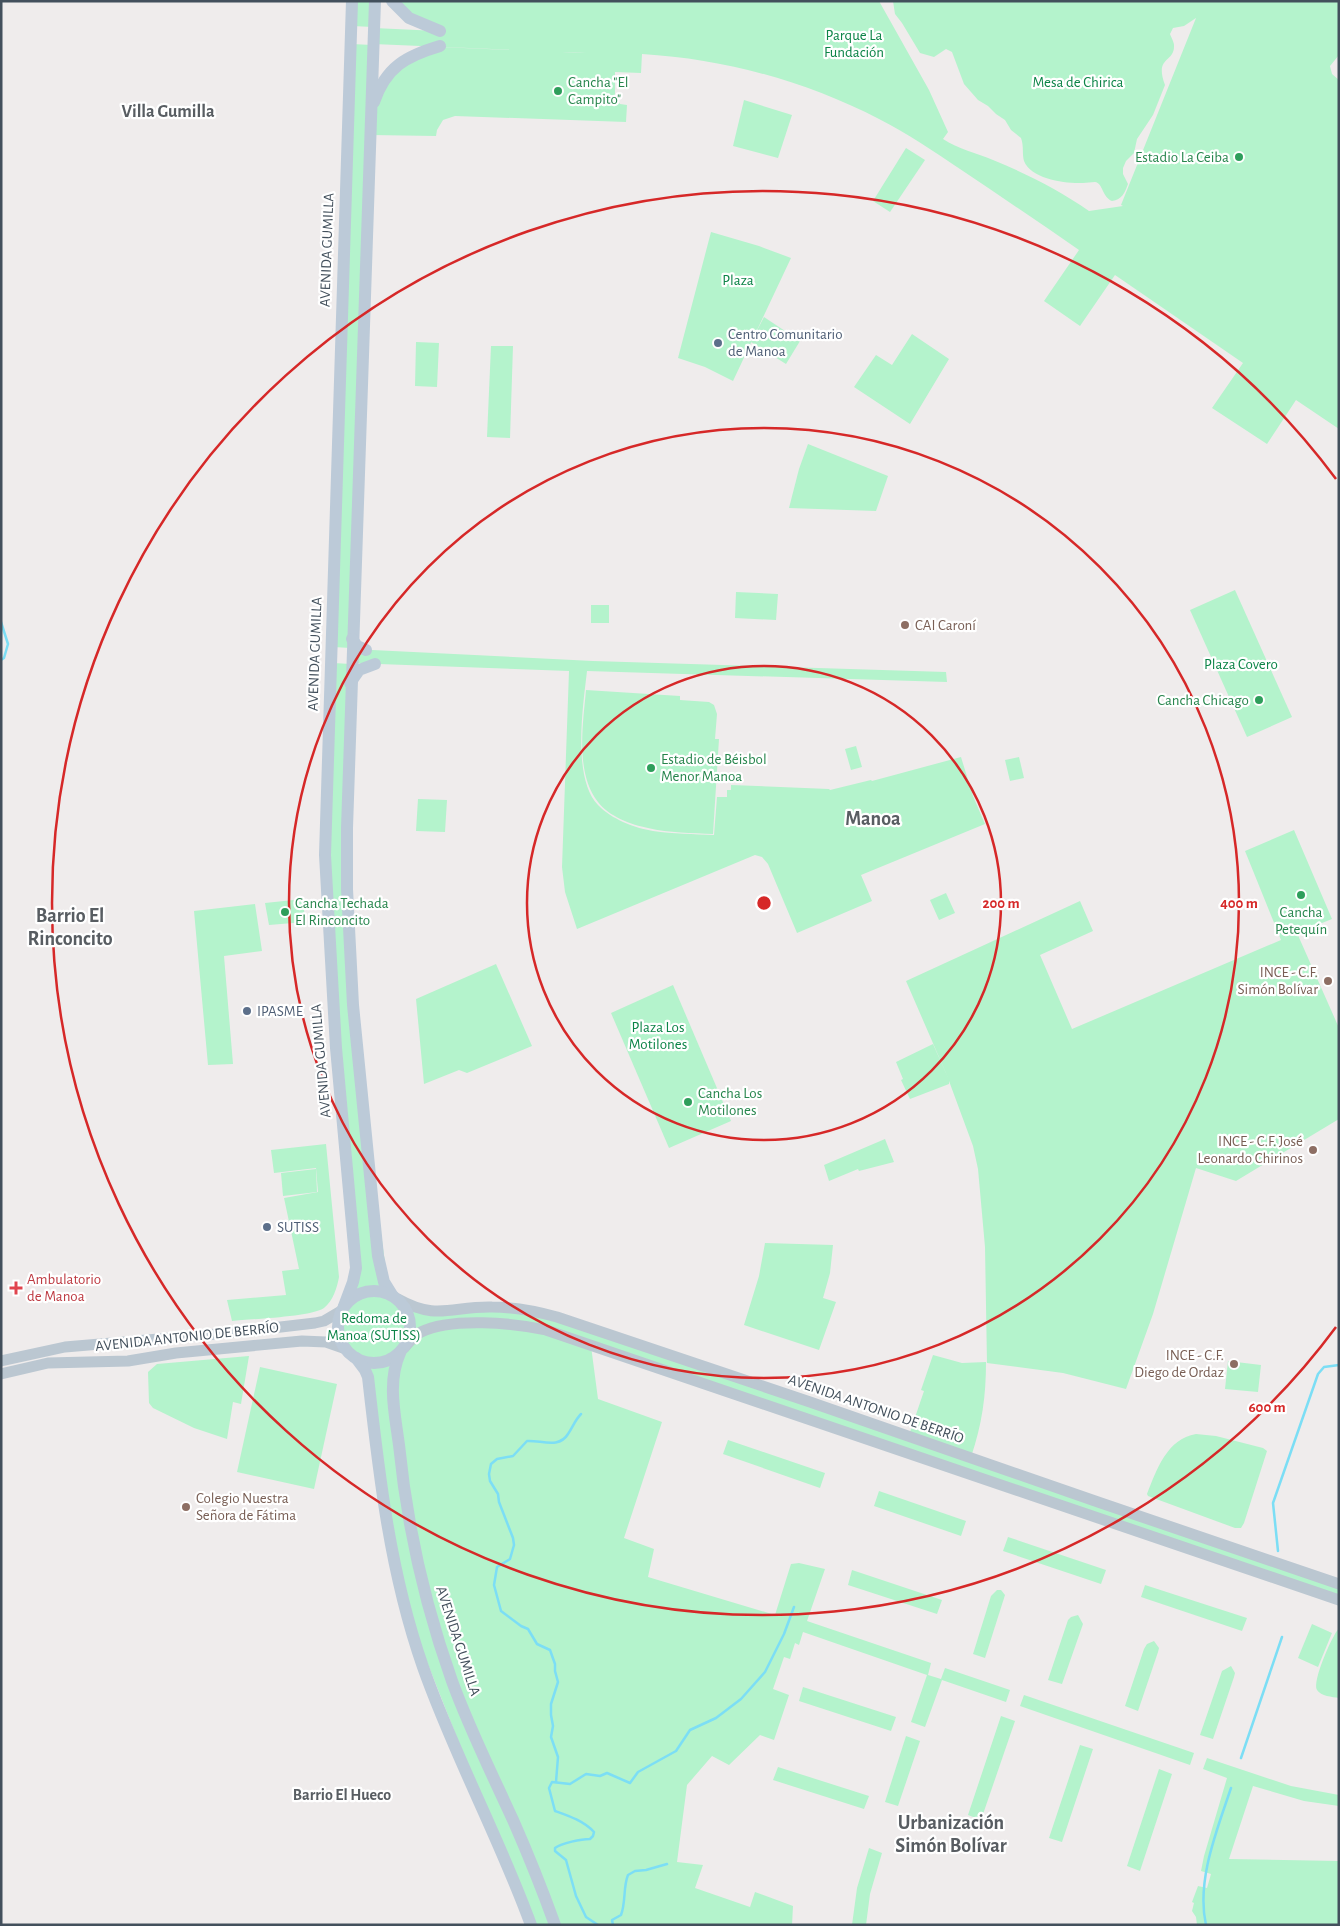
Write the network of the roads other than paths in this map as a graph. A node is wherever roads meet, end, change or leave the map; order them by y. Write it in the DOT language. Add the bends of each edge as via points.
graph roads {
  1 [pos="352,1"];
  2 [pos="375,1"];
  3 [pos="392,1"];
  4 [pos="440,31"];
  5 [pos="440,46"];
  6 [pos="371,112"];
  7 [pos="352,639"];
  8 [pos="366,650"];
  9 [pos="375,664"];
  10 [pos="350,682"];
  11 [pos="395,1297"];
  12 [pos="343,1309"];
  13 [pos="346,1349"];
  14 [pos="402,1350"];
  15 [pos="356,1358"];
  16 [pos="1,1361"];
  17 [pos="1,1374"];
  18 [pos="1339,1584"];
  19 [pos="1339,1600"];
  20 [pos="531,1925"];
  21 [pos="555,1925"];
  1 -- 12 [label="main road, AVENIDA GUMILLA" via="325,855 336,1048 356,1268"];
  2 -- 6 [label="main road"];
  3 -- 4 [label="main road" via="409,18"];
  5 -- 6 [label="main road" via="397,65 383,83"];
  6 -- 7 [label="main road"];
  7 -- 8 [label="main road"];
  7 -- 10 [label="main road"];
  9 -- 10 [label="main road" via="360,670"];
  10 -- 11 [label="main road" via="346,828 353,1005 379,1265 384,1282"];
  11 -- 12 [label="main road" via="380,1291 366,1291 354,1296"];
  11 -- 14 [label="main road" via="406,1310 410,1322 409,1336"];
  11 -- 18 [label="street, AVENIDA ANTONIO DE BERRÍO" via="420,1310 432,1312 501,1307 570,1321"];
  12 -- 13 [label="main road" via="338,1329"];
  12 -- 16 [label="street, AVENIDA ANTONIO DE BERRÍO" via="315,1323 65,1348"];
  13 -- 15 [label="main road"];
  13 -- 17 [label="street, AVENIDA ANTONIO DE BERRÍO" via="326,1342 302,1341 128,1361 48,1363"];
  14 -- 15 [label="main road" via="382,1362"];
  14 -- 19 [label="street, AVENIDA ANTONIO DE BERRÍO" via="421,1332 435,1327 490,1323 546,1330"];
  14 -- 21 [label="main road, AVENIDA GUMILLA" via="394,1364 392,1381 402,1475 427,1602 453,1683 525,1847"];
  15 -- 20 [label="main road" via="368,1377 384,1510 411,1631 446,1726"];
}
